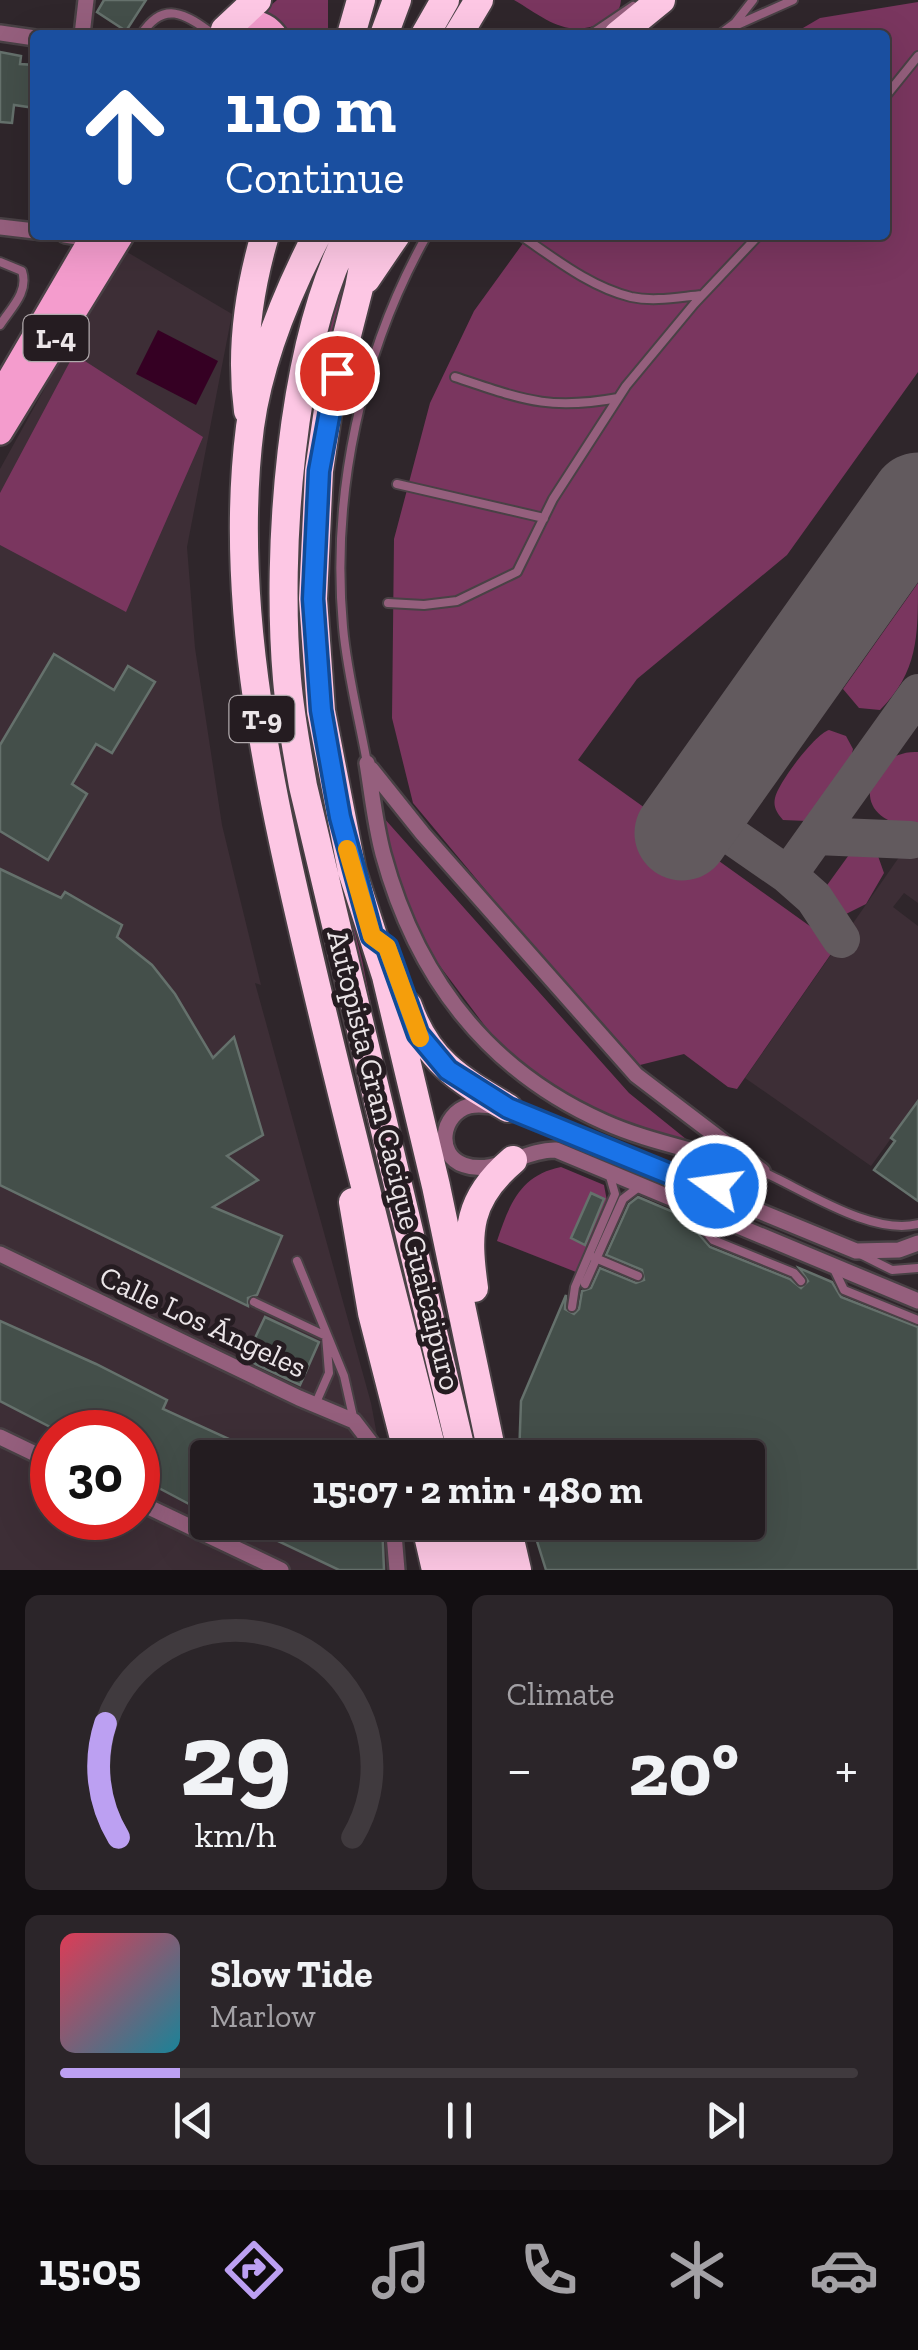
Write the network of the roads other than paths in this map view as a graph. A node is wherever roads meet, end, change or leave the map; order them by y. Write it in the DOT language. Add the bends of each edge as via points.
graph roads {
  1 [pos="86,0"];
  2 [pos="244,0"];
  3 [pos="257,0"];
  4 [pos="342,0"];
  5 [pos="361,0"];
  6 [pos="397,0"];
  7 [pos="444,0"];
  8 [pos="478,0"];
  9 [pos="626,0"];
  10 [pos="641,0"];
  11 [pos="661,0"];
  12 [pos="753,0"];
  13 [pos="793,0"];
  14 [pos="622,23"];
  15 [pos="83,30"];
  16 [pos="145,30"];
  17 [pos="215,30"];
  18 [pos="222,30"];
  19 [pos="223,30"];
  20 [pos="229,30"];
  21 [pos="270,30"];
  22 [pos="340,30"];
  23 [pos="352,30"];
  24 [pos="386,30"];
  25 [pos="428,30"];
  26 [pos="461,30"];
  27 [pos="725,30"];
  28 [pos="727,30"];
  29 [pos="0,34"];
  30 [pos="30,37"];
  31 [pos="918,56"];
  32 [pos="890,91"];
  33 [pos="0,227"];
  34 [pos="30,231"];
  35 [pos="96,240"];
  36 [pos="96,240"];
  37 [pos="263,240"];
  38 [pos="292,240"];
  39 [pos="314,240"];
  40 [pos="346,240"];
  41 [pos="368,240"];
  42 [pos="393,240"];
  43 [pos="425,240"];
  44 [pos="528,240"];
  45 [pos="754,240"];
  46 [pos="0,262"];
  47 [pos="359,288"];
  48 [pos="702,295"];
  49 [pos="277,317"];
  50 [pos="0,324"];
  51 [pos="456,377"];
  52 [pos="4,378"];
  53 [pos="618,398"];
  54 [pos="250,426"];
  55 [pos="0,432"];
  56 [pos="397,484"];
  57 [pos="544,518"];
  58 [pos="388,602"];
  59 [pos="366,763"];
  60 [pos="372,936"];
  61 [pos="321,1008"];
  62 [pos="508,1108"];
  63 [pos="513,1160"];
  64 [pos="728,1161"];
  65 [pos="606,1170"];
  66 [pos="762,1172"];
  67 [pos="647,1186"];
  68 [pos="714,1192"];
  69 [pos="677,1198"];
  70 [pos="748,1206"];
  71 [pos="918,1224"];
  72 [pos="916,1245"];
  73 [pos="856,1252"];
  74 [pos="0,1254"];
  75 [pos="593,1257"];
  76 [pos="297,1262"];
  77 [pos="832,1264"];
  78 [pos="918,1268"];
  79 [pos="638,1276"];
  80 [pos="801,1281"];
  81 [pos="585,1284"];
  82 [pos="913,1296"];
  83 [pos="254,1302"];
  84 [pos="572,1307"];
  85 [pos="918,1320"];
  86 [pos="326,1336"];
  87 [pos="472,1348"];
  88 [pos="441,1366"];
  89 [pos="315,1405"];
  90 [pos="354,1421"];
  91 [pos="0,1437"];
  92 [pos="367,1440"];
  93 [pos="404,1440"];
  94 [pos="429,1440"];
  95 [pos="459,1440"];
  96 [pos="490,1440"];
  97 [pos="30,1451"];
  98 [pos="160,1512"];
  99 [pos="394,1540"];
  100 [pos="430,1540"];
  101 [pos="435,1540"];
  102 [pos="442,1540"];
  103 [pos="482,1540"];
  104 [pos="510,1540"];
  105 [pos="281,1570"];
  106 [pos="397,1570"];
  107 [pos="422,1570"];
  108 [pos="436,1570"];
  109 [pos="462,1570"];
  110 [pos="490,1570"];
  111 [pos="517,1570"];
  1 -- 15 [label="street"];
  2 -- 18 [label="highway"];
  3 -- 19 [label="highway"];
  4 -- 22 [label="highway"];
  5 -- 23 [label="highway"];
  6 -- 24 [label="highway"];
  7 -- 25 [label="highway"];
  8 -- 26 [label="highway"];
  9 -- 14 [label="lane"];
  10 -- 14 [label="lane"];
  11 -- 14 [label="highway"];
  12 -- 27 [label="lane"];
  13 -- 28 [label="lane"];
  16 -- 17 [label="lane" via="166,8"];
  20 -- 21 [label="main road" via="252,22"];
  29 -- 30 [label="street"];
  31 -- 32 [label="lane"];
  33 -- 34 [label="street"];
  35 -- 52 [label="main road, L-4"];
  36 -- 55 [label="main road, L-4"];
  37 -- 54 [label="highway" via="245,334"];
  38 -- 49 [label="highway" via="278,286"];
  39 -- 49 [label="highway, Autopista Gran Cacique Guaicaipuro / T-9"];
  40 -- 88 [label="highway, Autopista Gran Cacique Guaicaipuro / T-9" via="322,298 296,423 287,525 287,680 302,786"];
  41 -- 47 [label="highway"];
  42 -- 47 [label="highway"];
  43 -- 59 [label="lane" via="362,394 346,494 343,631"];
  44 -- 48 [label="lane" via="582,276 630,296"];
  45 -- 48 [label="lane"];
  46 -- 50 [label="lane" via="22,271 25,280"];
  47 -- 60 [label="highway" via="328,410 313,599 321,710 340,817"];
  48 -- 53 [label="lane"];
  49 -- 54 [label="highway, Autopista Gran Cacique Guaicaipuro / T-9"];
  51 -- 53 [label="lane" via="534,404"];
  53 -- 57 [label="lane"];
  54 -- 61 [label="highway, Autopista Gran Cacique Guaicaipuro / T-9" via="244,562 252,657 282,840"];
  56 -- 57 [label="lane"];
  57 -- 58 [label="lane" via="517,572 458,600"];
  59 -- 64 [label="street" via="382,852 424,962 486,1042 536,1085 601,1120"];
  59 -- 66 [label="street" via="636,1075"];
  60 -- 62 [label="highway" via="387,947 418,1034 432,1054"];
  60 -- 87 [label="highway"];
  60 -- 88 [label="highway" via="373,977 444,1318"];
  61 -- 93 [label="highway" via="372,1312"];
  61 -- 94 [label="highway, Autopista Gran Cacique Guaicaipuro / T-9"];
  62 -- 63 [label="street" via="467,1106 455,1112 445,1138 452,1159 468,1167"];
  62 -- 68 [label="street"];
  63 -- 65 [label="street" via="556,1150"];
  63 -- 87 [label="highway" via="478,1198 471,1221 478,1326"];
  64 -- 66 [label="lane"];
  64 -- 68 [label="street"];
  65 -- 67 [label="street"];
  65 -- 75 [label="lane" via="615,1194"];
  66 -- 70 [label="street"];
  66 -- 71 [label="lane" via="870,1221 900,1229"];
  67 -- 69 [label="street"];
  67 -- 75 [label="lane" via="622,1199"];
  68 -- 70 [label="street"];
  69 -- 77 [label="street"];
  69 -- 80 [label="lane" via="714,1243"];
  70 -- 73 [label="street"];
  72 -- 73 [label="street"];
  73 -- 78 [label="lane" via="892,1270"];
  74 -- 89 [label="street, Calle Los Ángeles"];
  75 -- 79 [label="lane"];
  75 -- 81 [label="lane"];
  75 -- 84 [label="lane"];
  76 -- 86 [label="lane"];
  77 -- 82 [label="street"];
  77 -- 85 [label="lane" via="844,1290"];
  83 -- 86 [label="lane"];
  86 -- 89 [label="lane" via="329,1373"];
  86 -- 90 [label="lane"];
  87 -- 96 [label="highway"];
  88 -- 95 [label="highway, Autopista Gran Cacique Guaicaipuro / T-9"];
  89 -- 90 [label="street, Calle Los Ángeles"];
  90 -- 92 [label="street"];
  91 -- 97 [label="street"];
  98 -- 105 [label="street"];
  99 -- 106 [label="street"];
  100 -- 107 [label="highway"];
  101 -- 108 [label="highway"];
  102 -- 109 [label="highway"];
  103 -- 110 [label="highway"];
  104 -- 111 [label="highway"];
}
